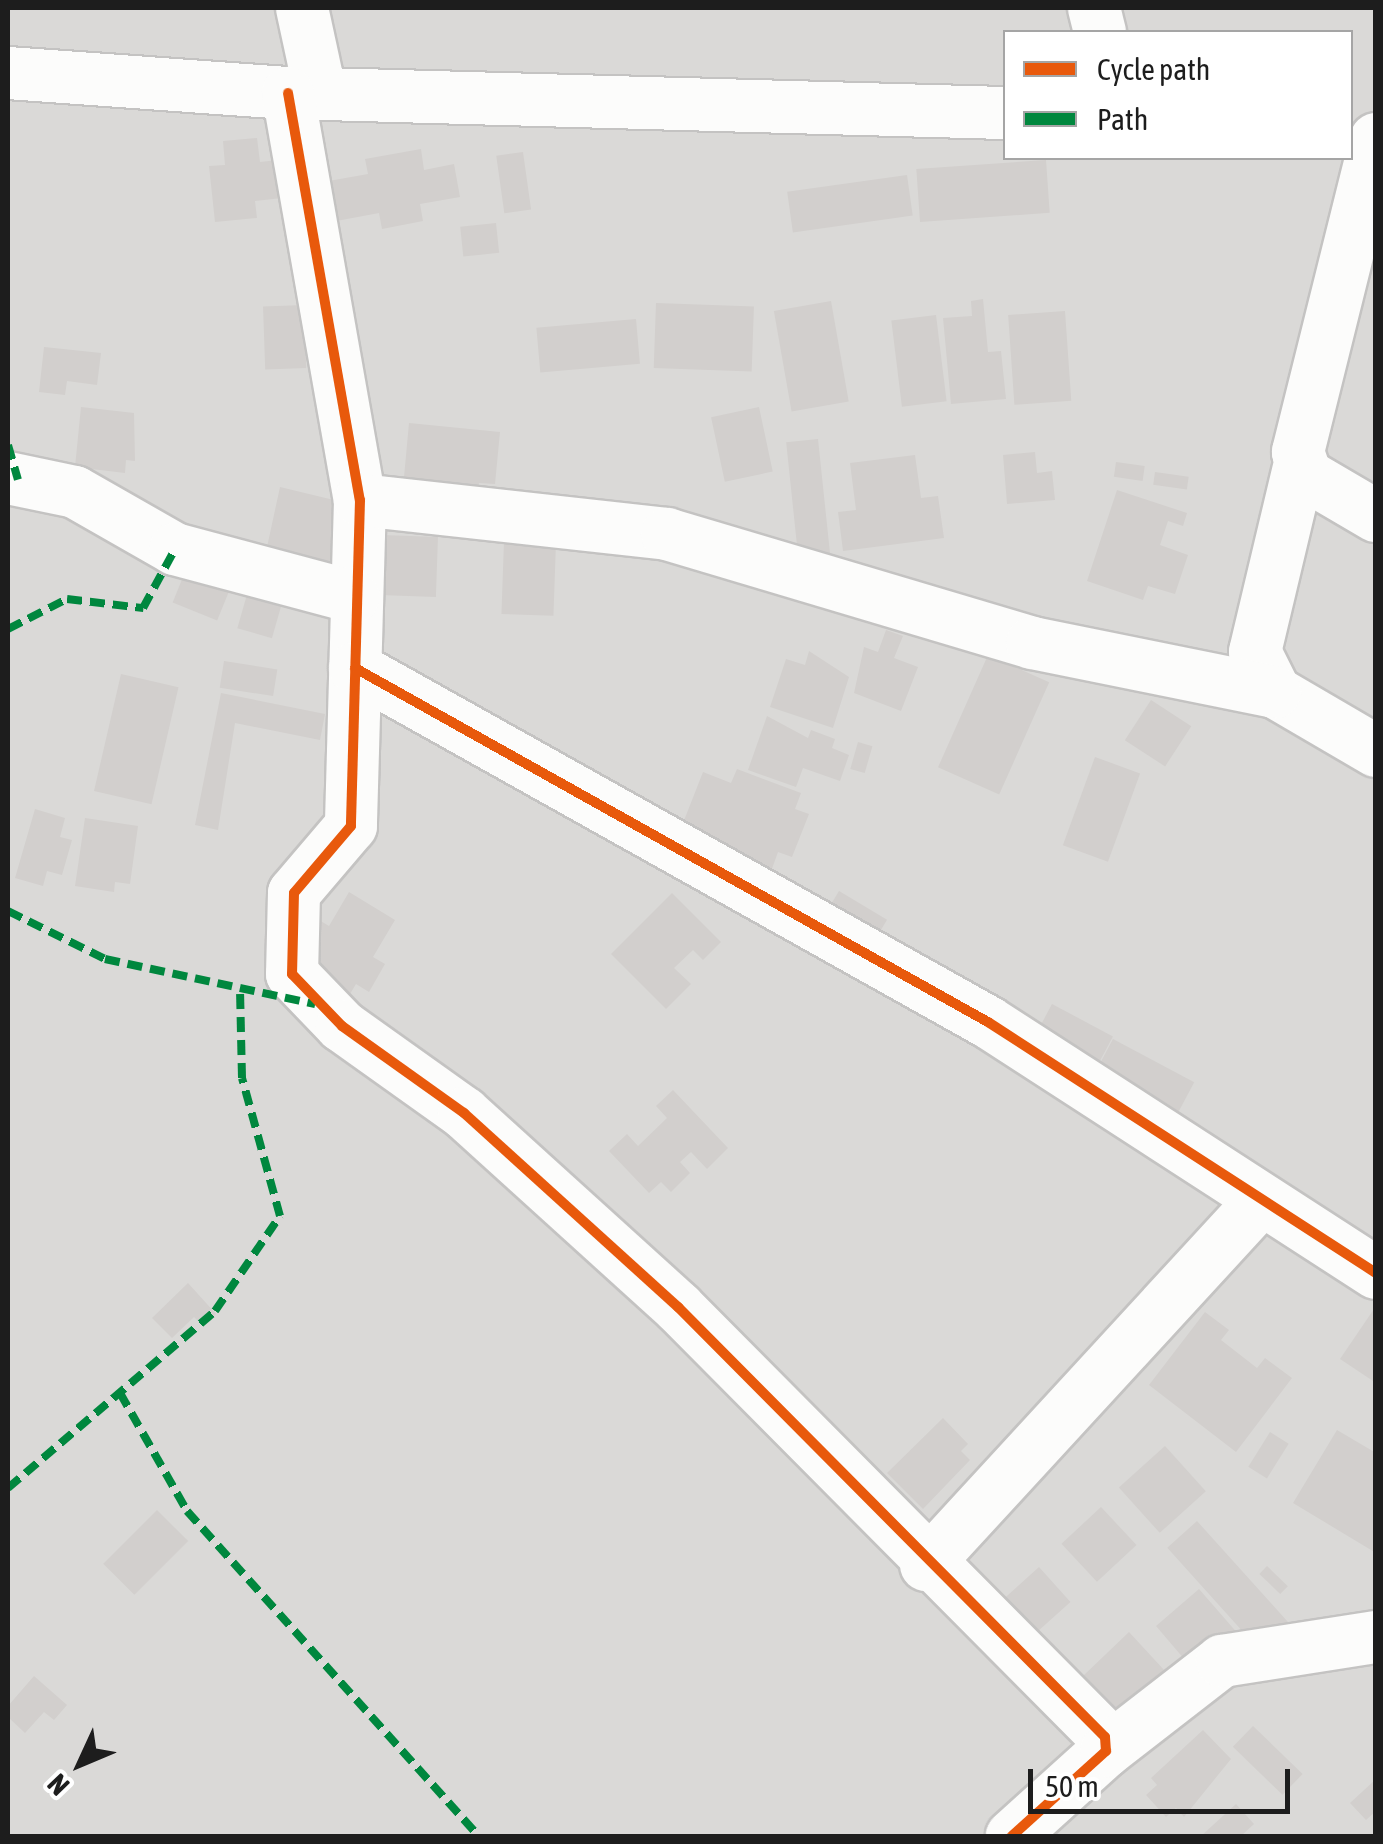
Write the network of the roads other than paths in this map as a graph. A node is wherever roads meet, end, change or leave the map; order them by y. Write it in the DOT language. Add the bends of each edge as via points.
graph roads {
  1 [pos="320,18"];
  2 [pos="8,73"];
  3 [pos="304,92"];
  4 [pos="1003,112"];
  5 [pos="1376,139"];
  6 [pos="1300,462"];
  7 [pos="8,478"];
  8 [pos="360,500"];
  9 [pos="1376,516"];
  10 [pos="354,597"];
  11 [pos="355,668"];
  12 [pos="1275,692"];
  13 [pos="1376,751"];
  14 [pos="1260,1202"];
  15 [pos="1375,1270"];
  16 [pos="926,1565"];
  17 [pos="1376,1637"];
  18 [pos="1106,1752"];
  19 [pos="1012,1836"];
  1 -- 3 [label="street"];
  2 -- 3 [label="street"];
  3 -- 4 [label="street"];
  3 -- 8 [label="street"];
  5 -- 6 [label="street"];
  6 -- 9 [label="street" via="1317,484"];
  6 -- 12 [label="street" via="1255,652"];
  7 -- 10 [label="street" via="75,492 175,549"];
  8 -- 10 [label="street"];
  8 -- 12 [label="street" via="667,534 1032,643"];
  10 -- 11 [label="street"];
  11 -- 14 [label="street" via="988,1022"];
  11 -- 16 [label="street" via="351,826 294,893 292,974 342,1026 464,1113 678,1307"];
  12 -- 13 [label="street"];
  14 -- 15 [label="street"];
  14 -- 16 [label="street"];
  16 -- 18 [label="street" via="1104,1737"];
  17 -- 18 [label="street" via="1222,1661"];
  18 -- 19 [label="street"];
}
